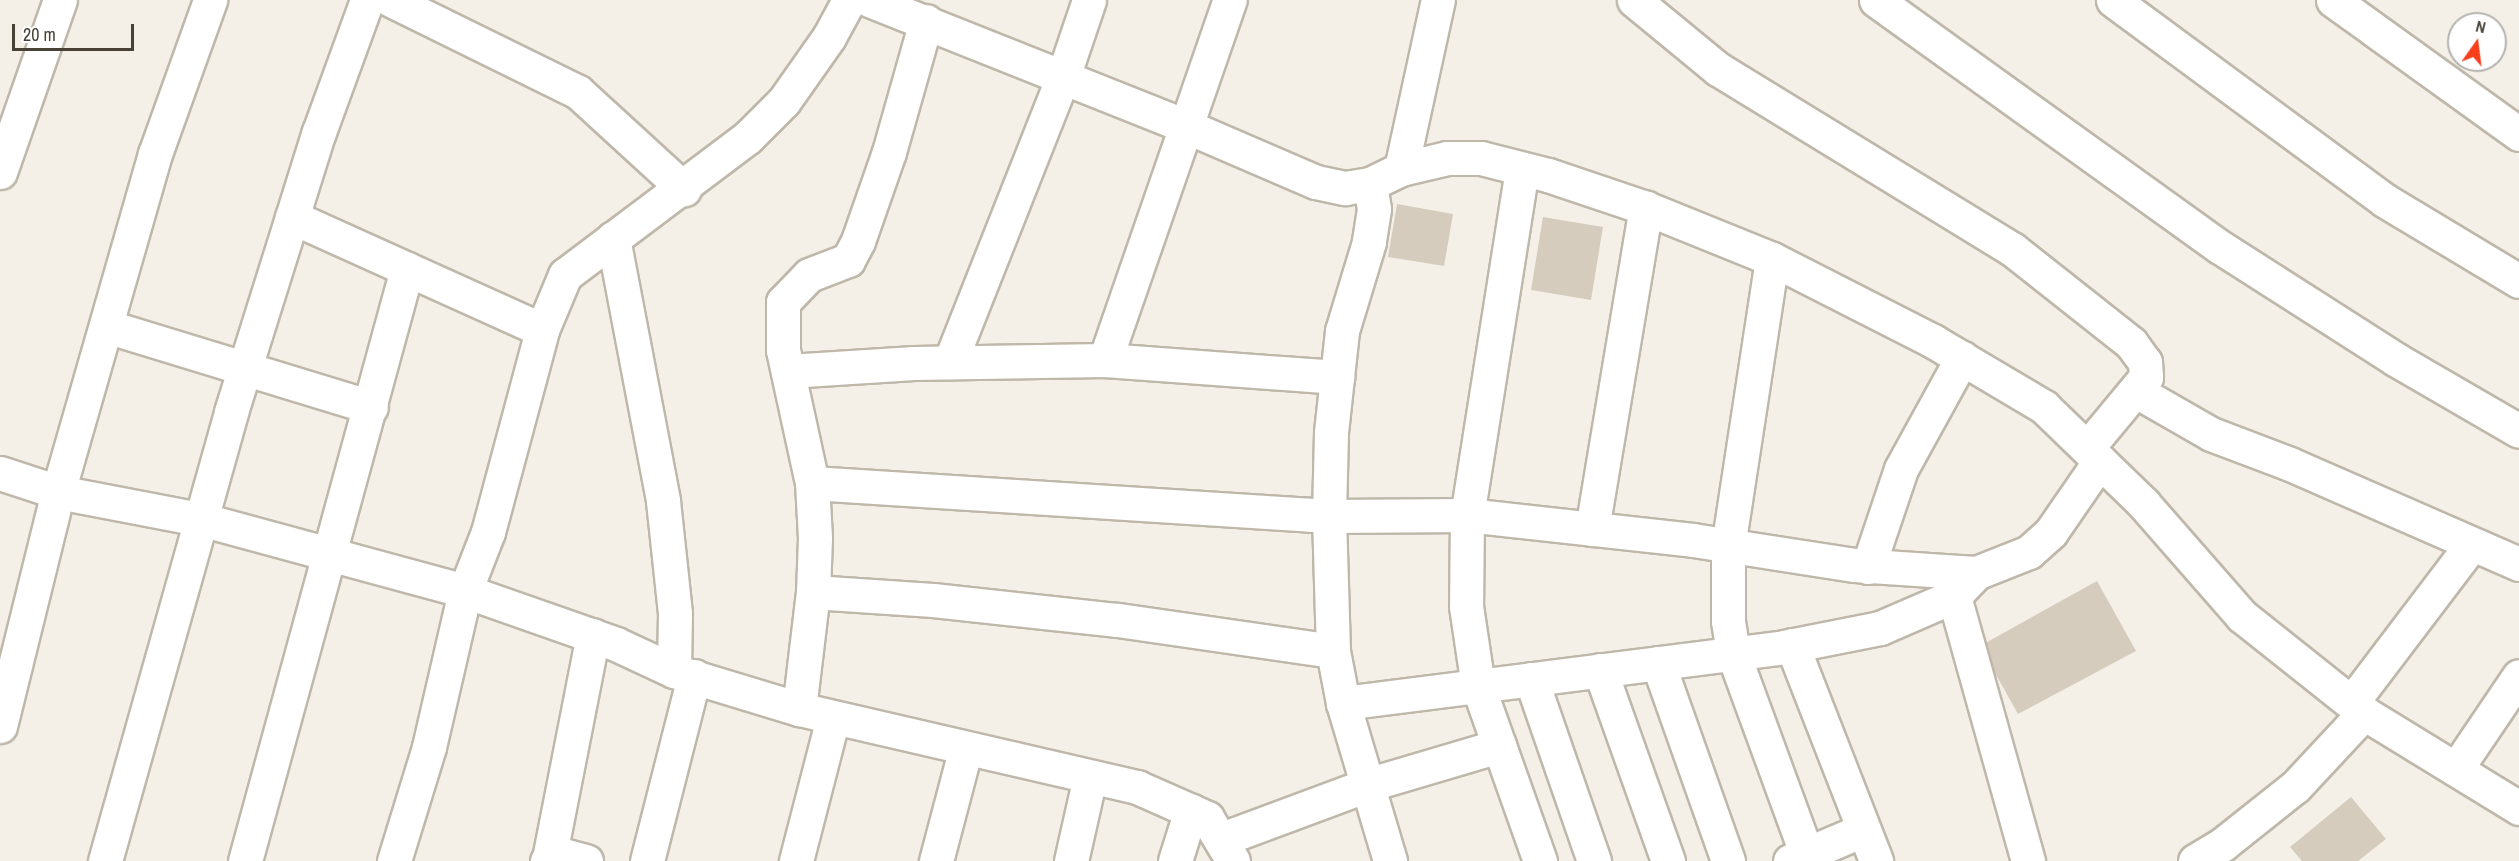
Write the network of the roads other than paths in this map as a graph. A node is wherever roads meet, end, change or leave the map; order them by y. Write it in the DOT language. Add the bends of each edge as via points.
graph roads {
  1 [pos="60,0"];
  2 [pos="210,0"];
  3 [pos="367,0"];
  4 [pos="391,0"];
  5 [pos="849,0"];
  6 [pos="869,0"];
  7 [pos="1089,0"];
  8 [pos="1230,0"];
  9 [pos="1438,0"];
  10 [pos="1635,0"];
  11 [pos="1876,0"];
  12 [pos="2114,0"];
  13 [pos="2333,0"];
  14 [pos="926,21"];
  15 [pos="1063,77"];
  16 [pos="1188,127"];
  17 [pos="2519,134"];
  18 [pos="1401,169"];
  19 [pos="1522,169"];
  20 [pos="0,172"];
  21 [pos="1370,184"];
  22 [pos="684,189"];
  23 [pos="1646,208"];
  24 [pos="292,217"];
  25 [pos="613,238"];
  26 [pos="1772,260"];
  27 [pos="407,269"];
  28 [pos="2519,281"];
  29 [pos="106,326"];
  30 [pos="542,330"];
  31 [pos="1962,358"];
  32 [pos="1105,360"];
  33 [pos="950,362"];
  34 [pos="244,368"];
  35 [pos="788,371"];
  36 [pos="1337,377"];
  37 [pos="2136,391"];
  38 [pos="371,407"];
  39 [pos="2519,432"];
  40 [pos="2094,455"];
  41 [pos="0,473"];
  42 [pos="812,483"];
  43 [pos="58,492"];
  44 [pos="1467,515"];
  45 [pos="1329,516"];
  46 [pos="200,519"];
  47 [pos="1592,529"];
  48 [pos="2472,544"];
  49 [pos="1728,546"];
  50 [pos="331,555"];
  51 [pos="2519,564"];
  52 [pos="1868,567"];
  53 [pos="1976,573"];
  54 [pos="465,591"];
  55 [pos="813,592"];
  56 [pos="1954,596"];
  57 [pos="593,635"];
  58 [pos="1792,645"];
  59 [pos="1333,651"];
  60 [pos="1733,653"];
  61 [pos="1658,663"];
  62 [pos="1600,670"];
  63 [pos="684,674"];
  64 [pos="2519,676"];
  65 [pos="1531,679"];
  66 [pos="1478,686"];
  67 [pos="1343,703"];
  68 [pos="2358,707"];
  69 [pos="799,709"];
  70 [pos="833,718"];
  71 [pos="0,726"];
  72 [pos="1499,746"];
  73 [pos="965,751"];
  74 [pos="2456,769"];
  75 [pos="1090,777"];
  76 [pos="1367,785"];
  77 [pos="2519,808"];
  78 [pos="1191,810"];
  79 [pos="1863,830"];
  80 [pos="1228,850"];
  81 [pos="2230,853"];
  82 [pos="1802,859"];
  83 [pos="548,860"];
  84 [pos="105,861"];
  85 [pos="245,861"];
  86 [pos="394,861"];
  87 [pos="586,861"];
  88 [pos="647,861"];
  89 [pos="795,861"];
  90 [pos="936,861"];
  91 [pos="1071,861"];
  92 [pos="1175,861"];
  93 [pos="1390,861"];
  94 [pos="1540,861"];
  95 [pos="1594,861"];
  96 [pos="1668,861"];
  97 [pos="1728,861"];
  98 [pos="1875,861"];
  99 [pos="2028,861"];
  100 [pos="2195,861"];
  1 -- 20 [label="street"];
  2 -- 29 [label="street" via="155,154"];
  3 -- 24 [label="street"];
  4 -- 22 [label="street" via="578,92"];
  5 -- 22 [label="street" via="830,37 784,101 747,138"];
  6 -- 14 [label="street"];
  7 -- 15 [label="street"];
  8 -- 16 [label="street"];
  9 -- 18 [label="street"];
  10 -- 37 [label="street" via="1718,69 2012,249 2131,344 2145,362 2146,377"];
  11 -- 39 [label="street" via="2220,247 2395,359"];
  12 -- 28 [label="street" via="2384,200"];
  13 -- 17 [label="street"];
  14 -- 15 [label="street"];
  14 -- 35 [label="street" via="889,152 848,260 809,275 783,302 780,325"];
  15 -- 16 [label="street"];
  15 -- 33 [label="street"];
  16 -- 21 [label="street" via="1316,183 1345,188"];
  16 -- 32 [label="street"];
  18 -- 19 [label="street" via="1447,158 1481,158"];
  18 -- 21 [label="street"];
  19 -- 23 [label="street"];
  19 -- 44 [label="street"];
  21 -- 36 [label="street" via="1374,209 1370,242 1342,331"];
  22 -- 25 [label="street"];
  23 -- 26 [label="street"];
  23 -- 47 [label="street"];
  24 -- 27 [label="street"];
  24 -- 34 [label="street"];
  25 -- 30 [label="street" via="565,275"];
  25 -- 63 [label="street" via="663,501"];
  26 -- 31 [label="street"];
  26 -- 49 [label="street"];
  27 -- 30 [label="street"];
  27 -- 38 [label="street"];
  29 -- 34 [label="street"];
  29 -- 43 [label="street"];
  30 -- 54 [label="street" via="488,532"];
  31 -- 40 [label="street" via="2044,407"];
  31 -- 52 [label="street" via="1901,469"];
  32 -- 33 [label="street"];
  32 -- 36 [label="street"];
  33 -- 35 [label="street"];
  34 -- 38 [label="street"];
  34 -- 46 [label="street"];
  35 -- 42 [label="street"];
  36 -- 45 [label="street"];
  37 -- 40 [label="street"];
  37 -- 48 [label="street" via="2211,434"];
  38 -- 50 [label="street"];
  40 -- 53 [label="street" via="2051,532 2029,552"];
  40 -- 68 [label="street" via="2242,616"];
  41 -- 43 [label="street"];
  42 -- 45 [label="street"];
  42 -- 55 [label="street"];
  43 -- 46 [label="street"];
  43 -- 71 [label="street"];
  44 -- 45 [label="street"];
  44 -- 47 [label="street"];
  44 -- 66 [label="street" via="1466,606"];
  45 -- 59 [label="street"];
  46 -- 50 [label="street"];
  46 -- 84 [label="street"];
  47 -- 49 [label="street"];
  48 -- 51 [label="street"];
  48 -- 68 [label="street"];
  49 -- 52 [label="street"];
  49 -- 60 [label="street" via="1728,621"];
  50 -- 54 [label="street"];
  50 -- 85 [label="street"];
  52 -- 53 [label="street"];
  53 -- 56 [label="street"];
  54 -- 57 [label="street"];
  54 -- 86 [label="street" via="429,747"];
  55 -- 59 [label="street" via="933,600 1118,620"];
  55 -- 69 [label="street"];
  56 -- 58 [label="street" via="1880,628"];
  56 -- 99 [label="street"];
  57 -- 63 [label="street"];
  57 -- 83 [label="street"];
  58 -- 60 [label="street"];
  58 -- 79 [label="street"];
  59 -- 67 [label="street"];
  60 -- 61 [label="street"];
  60 -- 82 [label="street"];
  61 -- 62 [label="street"];
  61 -- 97 [label="street"];
  62 -- 65 [label="street"];
  62 -- 96 [label="street"];
  63 -- 69 [label="street"];
  63 -- 88 [label="street"];
  64 -- 74 [label="street"];
  65 -- 66 [label="street"];
  65 -- 95 [label="street"];
  66 -- 67 [label="street"];
  66 -- 72 [label="street"];
  67 -- 76 [label="street"];
  68 -- 74 [label="street"];
  68 -- 81 [label="street" via="2296,786"];
  69 -- 70 [label="street"];
  70 -- 73 [label="street"];
  70 -- 89 [label="street"];
  72 -- 76 [label="street"];
  72 -- 94 [label="street"];
  73 -- 75 [label="street"];
  73 -- 90 [label="street"];
  74 -- 77 [label="street"];
  75 -- 78 [label="street" via="1137,787"];
  75 -- 91 [label="street"];
  76 -- 80 [label="street"];
  76 -- 93 [label="street"];
  78 -- 80 [label="street" via="1207,818"];
  78 -- 92 [label="street"];
  79 -- 82 [label="street"];
  79 -- 98 [label="street"];
  81 -- 100 [label="street"];
  83 -- 87 [label="street" via="563,855"];
}
